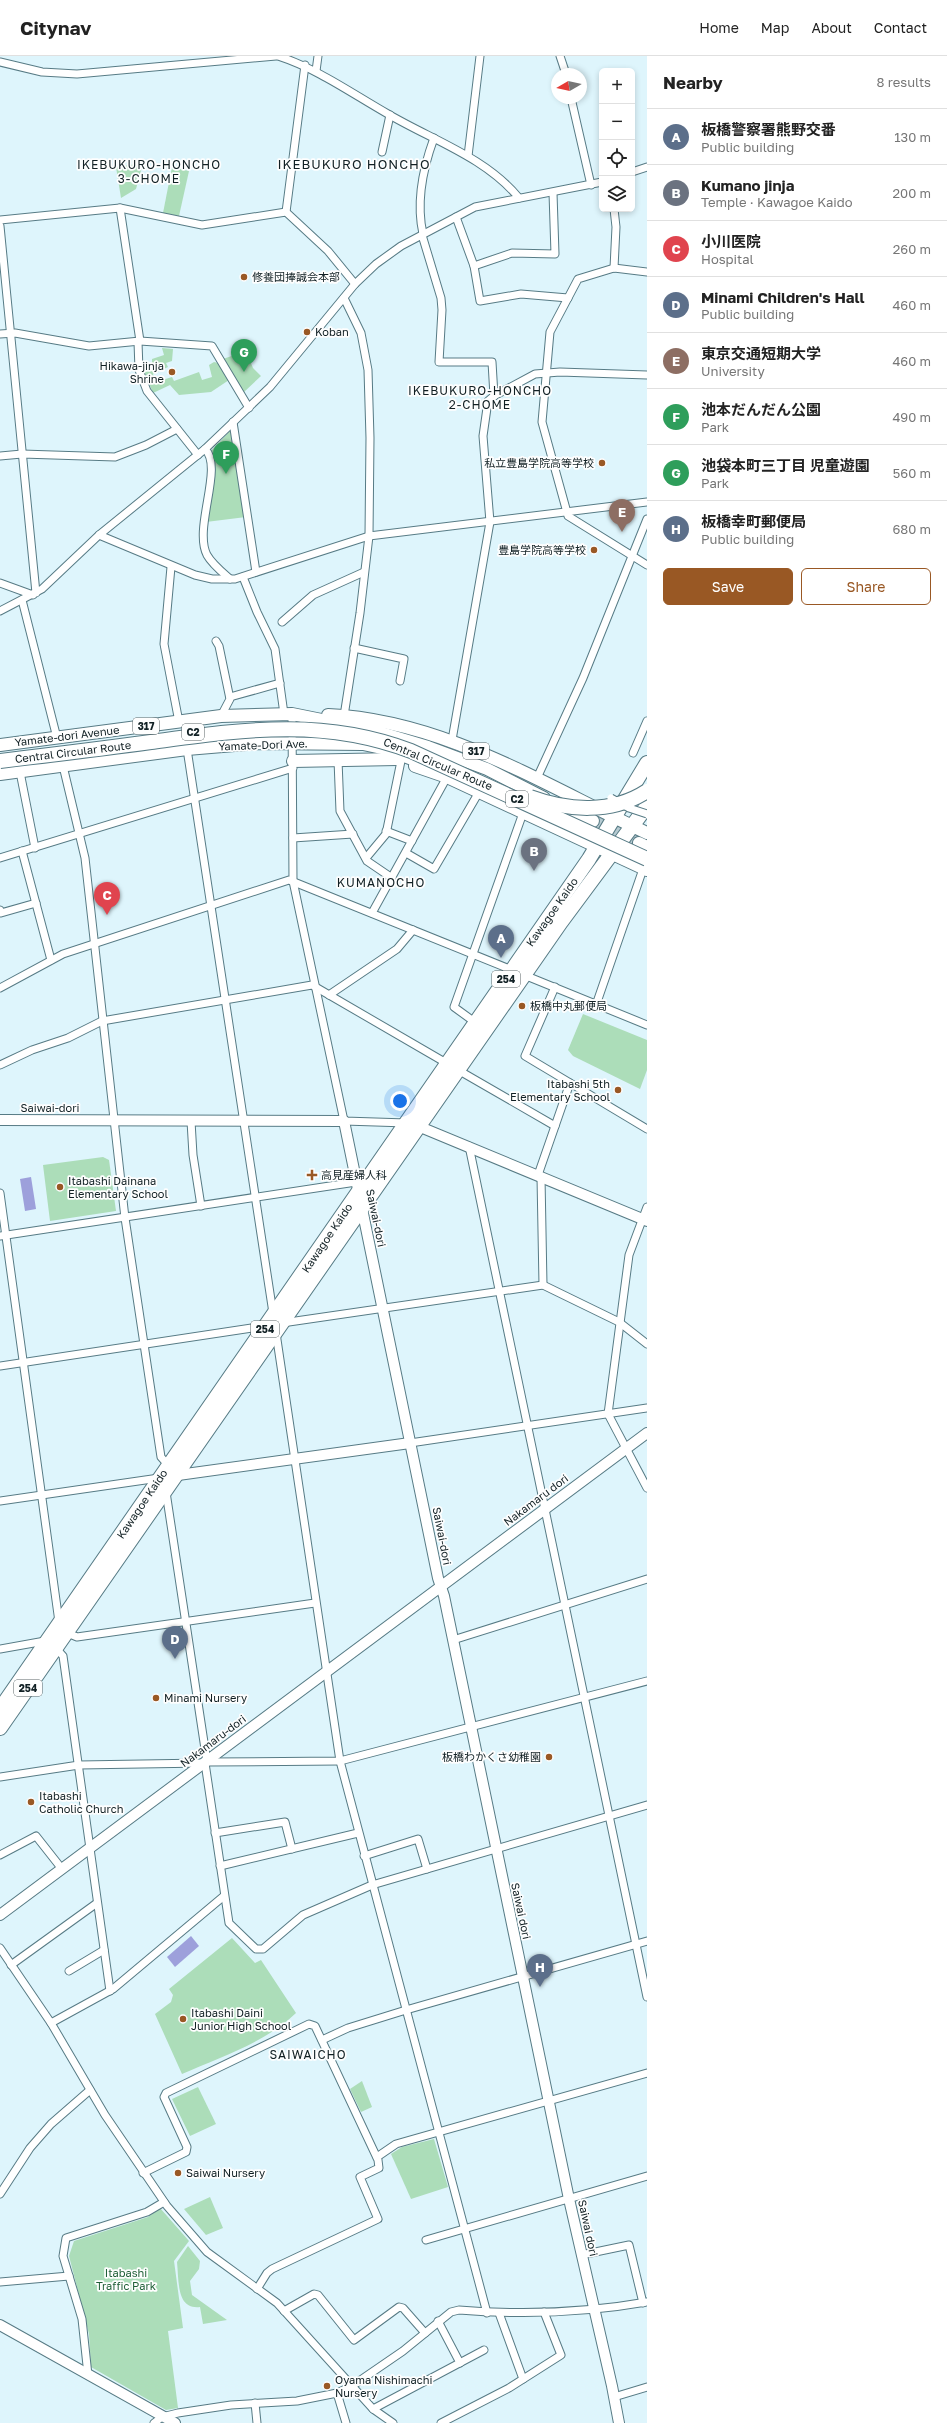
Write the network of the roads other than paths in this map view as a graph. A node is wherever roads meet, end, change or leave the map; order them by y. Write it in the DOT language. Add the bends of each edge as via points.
graph roads {
  1 [pos="277,56"];
  2 [pos="318,56"];
  3 [pos="480,56"];
  4 [pos="560,56"];
  5 [pos="0,62"];
  6 [pos="305,65"];
  7 [pos="564,68"];
  8 [pos="316,71"];
  9 [pos="572,104"];
  10 [pos="390,115"];
  11 [pos="434,138"];
  12 [pos="382,152"];
  13 [pos="468,156"];
  14 [pos="647,167"];
  15 [pos="635,171"];
  16 [pos="599,183"];
  17 [pos="591,185"];
  18 [pos="553,193"];
  19 [pos="519,198"];
  20 [pos="120,208"];
  21 [pos="286,212"];
  22 [pos="614,212"];
  23 [pos="456,217"];
  24 [pos="0,220"];
  25 [pos="0,226"];
  26 [pos="422,235"];
  27 [pos="474,266"];
  28 [pos="614,268"];
  29 [pos="647,272"];
  30 [pos="355,284"];
  31 [pos="344,298"];
  32 [pos="568,298"];
  33 [pos="10,333"];
  34 [pos="0,334"];
  35 [pos="139,341"];
  36 [pos="547,373"];
  37 [pos="647,375"];
  38 [pos="494,396"];
  39 [pos="249,408"];
  40 [pos="233,422"];
  41 [pos="177,429"];
  42 [pos="205,449"];
  43 [pos="22,454"];
  44 [pos="198,455"];
  45 [pos="0,456"];
  46 [pos="647,502"];
  47 [pos="566,511"];
  48 [pos="647,519"];
  49 [pos="490,522"];
  50 [pos="99,535"];
  51 [pos="368,536"];
  52 [pos="632,556"];
  53 [pos="647,565"];
  54 [pos="171,567"];
  55 [pos="256,572"];
  56 [pos="364,572"];
  57 [pos="243,577"];
  58 [pos="230,579"];
  59 [pos="0,583"];
  60 [pos="35,594"];
  61 [pos="22,600"];
  62 [pos="0,610"];
  63 [pos="282,622"];
  64 [pos="216,641"];
  65 [pos="354,648"];
  66 [pos="400,681"];
  67 [pos="280,683"];
  68 [pos="230,697"];
  69 [pos="288,714"];
  70 [pos="221,716"];
  71 [pos="344,716"];
  72 [pos="647,720"];
  73 [pos="179,722"];
  74 [pos="57,738"];
  75 [pos="386,740"];
  76 [pos="452,740"];
  77 [pos="336,743"];
  78 [pos="293,744"];
  79 [pos="0,745"];
  80 [pos="188,749"];
  81 [pos="633,753"];
  82 [pos="0,757"];
  83 [pos="338,760"];
  84 [pos="399,760"];
  85 [pos="0,761"];
  86 [pos="647,763"];
  87 [pos="293,765"];
  88 [pos="63,766"];
  89 [pos="20,772"];
  90 [pos="0,774"];
  91 [pos="645,776"];
  92 [pos="447,777"];
  93 [pos="537,778"];
  94 [pos="647,791"];
  95 [pos="479,792"];
  96 [pos="196,798"];
  97 [pos="611,798"];
  98 [pos="647,806"];
  99 [pos="523,813"];
  100 [pos="647,814"];
  101 [pos="613,818"];
  102 [pos="593,821"];
  103 [pos="631,826"];
  104 [pos="386,831"];
  105 [pos="578,832"];
  106 [pos="647,833"];
  107 [pos="80,834"];
  108 [pos="352,834"];
  109 [pos="293,838"];
  110 [pos="412,841"];
  111 [pos="597,847"];
  112 [pos="35,848"];
  113 [pos="22,851"];
  114 [pos="406,852"];
  115 [pos="611,854"];
  116 [pos="0,858"];
  117 [pos="366,858"];
  118 [pos="632,858"];
  119 [pos="646,864"];
  120 [pos="392,878"];
  121 [pos="293,881"];
  122 [pos="36,903"];
  123 [pos="212,905"];
  124 [pos="0,910"];
  125 [pos="372,913"];
  126 [pos="413,930"];
  127 [pos="93,944"];
  128 [pos="474,954"];
  129 [pos="51,960"];
  130 [pos="523,975"];
  131 [pos="316,987"];
  132 [pos="555,987"];
  133 [pos="0,988"];
  134 [pos="329,995"];
  135 [pos="227,1000"];
  136 [pos="596,1005"];
  137 [pos="102,1021"];
  138 [pos="476,1023"];
  139 [pos="647,1025"];
  140 [pos="0,1065"];
  141 [pos="453,1067"];
  142 [pos="570,1083"];
  143 [pos="0,1120"];
  144 [pos="114,1120"];
  145 [pos="190,1120"];
  146 [pos="245,1121"];
  147 [pos="344,1121"];
  148 [pos="413,1124"];
  149 [pos="555,1126"];
  150 [pos="647,1129"];
  151 [pos="469,1146"];
  152 [pos="540,1176"];
  153 [pos="357,1187"];
  154 [pos="0,1193"];
  155 [pos="256,1197"];
  156 [pos="202,1206"];
  157 [pos="362,1207"];
  158 [pos="647,1207"];
  159 [pos="125,1218"];
  160 [pos="645,1220"];
  161 [pos="3,1236"];
  162 [pos="543,1285"];
  163 [pos="499,1291"];
  164 [pos="382,1309"];
  165 [pos="619,1322"];
  166 [pos="274,1324"];
  167 [pos="647,1344"];
  168 [pos="145,1345"];
  169 [pos="23,1363"];
  170 [pos="0,1366"];
  171 [pos="647,1408"];
  172 [pos="608,1414"];
  173 [pos="527,1426"];
  174 [pos="647,1434"];
  175 [pos="410,1442"];
  176 [pos="626,1448"];
  177 [pos="294,1460"];
  178 [pos="168,1477"];
  179 [pos="647,1488"];
  180 [pos="42,1495"];
  181 [pos="0,1501"];
  182 [pos="544,1509"];
  183 [pos="647,1579"];
  184 [pos="441,1587"];
  185 [pos="315,1603"];
  186 [pos="564,1606"];
  187 [pos="185,1621"];
  188 [pos="63,1628"];
  189 [pos="453,1640"];
  190 [pos="52,1645"];
  191 [pos="0,1649"];
  192 [pos="326,1674"];
  193 [pos="647,1681"];
  194 [pos="584,1697"];
  195 [pos="0,1709"];
  196 [pos="0,1728"];
  197 [pos="471,1728"];
  198 [pos="340,1761"];
  199 [pos="206,1763"];
  200 [pos="79,1765"];
  201 [pos="0,1777"];
  202 [pos="647,1805"];
  203 [pos="609,1816"];
  204 [pos="215,1833"];
  205 [pos="358,1833"];
  206 [pos="90,1848"];
  207 [pos="292,1849"];
  208 [pos="496,1849"];
  209 [pos="0,1856"];
  210 [pos="364,1856"];
  211 [pos="220,1866"];
  212 [pos="427,1868"];
  213 [pos="62,1869"];
  214 [pos="372,1885"];
  215 [pos="224,1896"];
  216 [pos="97,1903"];
  217 [pos="0,1915"];
  218 [pos="647,1941"];
  219 [pos="636,1944"];
  220 [pos="0,1948"];
  221 [pos="104,1950"];
  222 [pos="11,1965"];
  223 [pos="69,1971"];
  224 [pos="523,1976"];
  225 [pos="110,1991"];
  226 [pos="647,1996"];
  227 [pos="406,2010"];
  228 [pos="50,2023"];
  229 [pos="322,2040"];
  230 [pos="647,2073"];
  231 [pos="90,2090"];
  232 [pos="549,2101"];
  233 [pos="438,2132"];
  234 [pos="376,2157"];
  235 [pos="143,2173"];
  236 [pos="647,2176"];
  237 [pos="0,2194"];
  238 [pos="569,2199"];
  239 [pos="164,2202"];
  240 [pos="464,2228"];
  241 [pos="426,2240"];
  242 [pos="581,2255"];
  243 [pos="69,2276"];
  244 [pos="0,2282"];
  245 [pos="256,2289"];
  246 [pos="645,2302"];
  247 [pos="593,2310"];
  248 [pos="284,2311"];
  249 [pos="544,2312"];
  250 [pos="487,2313"];
  251 [pos="499,2313"];
  252 [pos="438,2321"];
  253 [pos="0,2325"];
  254 [pos="425,2333"];
  255 [pos="484,2350"];
  256 [pos="460,2363"];
  257 [pos="88,2376"];
  258 [pos="523,2379"];
  259 [pos="352,2386"];
  260 [pos="647,2387"];
  261 [pos="337,2393"];
  262 [pos="614,2397"];
  263 [pos="255,2403"];
  264 [pos="373,2409"];
  265 [pos="162,2417"];
  266 [pos="154,2423"];
  267 [pos="175,2423"];
  268 [pos="257,2423"];
  269 [pos="346,2423"];
  270 [pos="393,2423"];
  271 [pos="441,2423"];
  272 [pos="619,2423"];
  1 -- 5 [label="street" via="56,74"];
  1 -- 6 [label="street"];
  2 -- 8 [label="street"];
  3 -- 13 [label="street"];
  4 -- 7 [label="street"];
  6 -- 8 [label="street"];
  6 -- 21 [label="street"];
  8 -- 10 [label="street"];
  9 -- 17 [label="street"];
  10 -- 11 [label="street"];
  10 -- 12 [label="street"];
  11 -- 13 [label="street"];
  11 -- 26 [label="street" via="422,190"];
  13 -- 19 [label="street" via="510,187"];
  14 -- 15 [label="street"];
  16 -- 17 [label="street"];
  17 -- 18 [label="street"];
  18 -- 19 [label="street"];
  18 -- 27 [label="street" via="555,254 512,253"];
  19 -- 23 [label="street" via="475,206"];
  20 -- 21 [label="street" via="202,225"];
  20 -- 24 [label="street"];
  20 -- 35 [label="street"];
  21 -- 30 [label="street" via="328,251"];
  22 -- 28 [label="street"];
  23 -- 26 [label="street"];
  23 -- 27 [label="street"];
  25 -- 33 [label="street"];
  26 -- 30 [label="street" via="376,264"];
  26 -- 38 [label="street" via="441,298 439,362 492,362"];
  27 -- 32 [label="street" via="480,302 521,294"];
  28 -- 29 [label="street"];
  28 -- 32 [label="street" via="578,279"];
  30 -- 31 [label="street"];
  31 -- 39 [label="street" via="270,387"];
  31 -- 51 [label="street" via="361,332 368,370"];
  32 -- 36 [label="street" via="550,332"];
  33 -- 34 [label="street"];
  33 -- 35 [label="street" via="89,346"];
  33 -- 43 [label="street"];
  35 -- 39 [label="street" via="212,346"];
  35 -- 41 [label="street" via="138,364 142,382 155,403"];
  36 -- 37 [label="street"];
  36 -- 38 [label="street" via="535,374"];
  36 -- 47 [label="street" via="542,422"];
  38 -- 49 [label="street" via="488,401 483,436"];
  39 -- 40 [label="street"];
  40 -- 42 [label="street"];
  40 -- 55 [label="street"];
  41 -- 43 [label="street" via="115,457"];
  41 -- 44 [label="street"];
  42 -- 44 [label="street"];
  42 -- 58 [label="street" via="210,468 210,490 203,536 205,548 208,556"];
  43 -- 45 [label="street"];
  43 -- 60 [label="street"];
  44 -- 50 [label="street"];
  46 -- 47 [label="street"];
  47 -- 49 [label="street"];
  47 -- 52 [label="street" via="568,516"];
  48 -- 52 [label="street"];
  49 -- 51 [label="street"];
  49 -- 76 [label="street"];
  50 -- 54 [label="street"];
  50 -- 60 [label="street"];
  51 -- 55 [label="street"];
  51 -- 56 [label="street"];
  52 -- 53 [label="street"];
  52 -- 93 [label="street" via="583,678"];
  54 -- 58 [label="street" via="204,578"];
  54 -- 73 [label="street" via="164,644"];
  55 -- 57 [label="street"];
  56 -- 63 [label="street" via="313,595"];
  56 -- 65 [label="street"];
  57 -- 58 [label="street"];
  57 -- 67 [label="street" via="275,649"];
  59 -- 60 [label="street"];
  60 -- 61 [label="street"];
  61 -- 62 [label="street"];
  61 -- 74 [label="street"];
  64 -- 68 [label="street"];
  65 -- 66 [label="street" via="404,659"];
  65 -- 71 [label="street"];
  67 -- 68 [label="street"];
  67 -- 69 [label="street"];
  68 -- 70 [label="street"];
  69 -- 70 [label="main road, Yamate-dori Avenue / 317"];
  69 -- 71 [label="main road, 317"];
  69 -- 78 [label="street"];
  69 -- 102 [label="main road, Yamate-dori Avenue / 317" via="371,730 428,747 487,769"];
  70 -- 73 [label="main road, Yamate-dori Avenue / 317"];
  71 -- 76 [label="main road, 317" via="395,725"];
  72 -- 81 [label="street"];
  73 -- 74 [label="main road, Yamate-dori Avenue / 317"];
  74 -- 79 [label="main road, Yamate-dori Avenue / 317"];
  75 -- 82 [label="highway, Central Circular Route / C2" via="359,732 316,726 256,726"];
  75 -- 85 [label="highway, Central Circular Route / C2, bridge" via="316,729 249,730"];
  75 -- 91 [label="highway, bridge" via="427,752 530,794 562,803 578,805 626,796"];
  75 -- 94 [label="highway, bridge" via="425,753 529,797 561,806 611,806"];
  75 -- 119 [label="highway, Central Circular Route / C2, bridge"];
  76 -- 93 [label="main road, 317"];
  77 -- 78 [label="main road, Yamate-Dori Ave."];
  77 -- 84 [label="main road"];
  77 -- 105 [label="main road" via="363,744 386,749 448,772"];
  78 -- 80 [label="main road, Yamate-Dori Ave." via="258,743"];
  78 -- 87 [label="street"];
  80 -- 88 [label="main road, Yamate-Dori Ave."];
  80 -- 96 [label="street"];
  83 -- 84 [label="main road"];
  83 -- 87 [label="main road"];
  83 -- 108 [label="street" via="340,811"];
  84 -- 92 [label="main road"];
  84 -- 104 [label="street"];
  86 -- 91 [label="highway, Kawagoe Kaido / 254"];
  87 -- 96 [label="street"];
  87 -- 109 [label="street"];
  88 -- 89 [label="main road, Yamate-Dori Ave."];
  88 -- 107 [label="street"];
  89 -- 90 [label="main road, Yamate-Dori Ave."];
  89 -- 112 [label="street"];
  91 -- 101 [label="highway, Kawagoe Kaido / 254"];
  92 -- 95 [label="main road"];
  92 -- 110 [label="street"];
  93 -- 101 [label="main road, 317"];
  95 -- 99 [label="main road"];
  95 -- 114 [label="street" via="434,869"];
  96 -- 107 [label="street"];
  96 -- 123 [label="street"];
  97 -- 100 [label="street, bridge"];
  98 -- 103 [label="highway, Kawagoe Kaido / 254"];
  99 -- 111 [label="main road"];
  99 -- 128 [label="street"];
  101 -- 103 [label="main road, 317"];
  101 -- 111 [label="highway, Kawagoe Kaido / 254"];
  103 -- 106 [label="main road, 317"];
  103 -- 115 [label="highway, Kawagoe Kaido / 254"];
  104 -- 110 [label="street"];
  104 -- 117 [label="street"];
  107 -- 112 [label="street"];
  107 -- 127 [label="street" via="85,858"];
  108 -- 109 [label="street"];
  108 -- 117 [label="street"];
  109 -- 121 [label="street"];
  110 -- 114 [label="street"];
  111 -- 115 [label="main road"];
  111 -- 130 [label="highway, Kawagoe Kaido / 254"];
  112 -- 113 [label="street"];
  113 -- 116 [label="street"];
  113 -- 122 [label="street"];
  114 -- 120 [label="street"];
  115 -- 119 [label="main road"];
  115 -- 130 [label="highway, Kawagoe Kaido / 254"];
  117 -- 120 [label="street"];
  118 -- 119 [label="main road"];
  119 -- 136 [label="street"];
  120 -- 125 [label="street"];
  121 -- 123 [label="street"];
  121 -- 125 [label="street"];
  121 -- 131 [label="street"];
  122 -- 124 [label="street" via="1,913"];
  122 -- 129 [label="street"];
  123 -- 127 [label="street"];
  123 -- 135 [label="street"];
  125 -- 126 [label="street"];
  126 -- 128 [label="street"];
  126 -- 134 [label="street" via="397,949"];
  127 -- 129 [label="street"];
  127 -- 137 [label="street"];
  128 -- 130 [label="street"];
  128 -- 138 [label="street" via="454,1007"];
  129 -- 133 [label="street"];
  130 -- 132 [label="street"];
  130 -- 138 [label="highway, Kawagoe Kaido / 254"];
  130 -- 141 [label="highway, Kawagoe Kaido / 254"];
  131 -- 134 [label="street"];
  131 -- 135 [label="street" via="312,985"];
  131 -- 147 [label="street"];
  132 -- 136 [label="street"];
  132 -- 142 [label="street" via="526,1056"];
  134 -- 141 [label="street"];
  135 -- 137 [label="street"];
  135 -- 146 [label="street"];
  136 -- 139 [label="street"];
  137 -- 140 [label="street" via="68,1038 32,1050"];
  137 -- 144 [label="street"];
  138 -- 141 [label="highway, Kawagoe Kaido / 254"];
  141 -- 148 [label="highway, Kawagoe Kaido / 254"];
  141 -- 149 [label="street"];
  142 -- 149 [label="street"];
  142 -- 150 [label="street"];
  143 -- 144 [label="street, Saiwai-dori"];
  144 -- 145 [label="street, Saiwai-dori"];
  144 -- 159 [label="street"];
  145 -- 146 [label="street, Saiwai-dori"];
  145 -- 156 [label="street"];
  146 -- 147 [label="street, Saiwai-dori"];
  146 -- 155 [label="street"];
  147 -- 148 [label="street"];
  147 -- 153 [label="street, Saiwai-dori"];
  148 -- 151 [label="street"];
  148 -- 153 [label="highway, Kawagoe Kaido / 254"];
  148 -- 157 [label="highway, Kawagoe Kaido / 254"];
  149 -- 152 [label="street"];
  151 -- 152 [label="street"];
  151 -- 163 [label="street"];
  152 -- 160 [label="street"];
  152 -- 162 [label="street"];
  153 -- 155 [label="street"];
  153 -- 157 [label="street, Saiwai-dori"];
  153 -- 166 [label="highway, Kawagoe Kaido / 254"];
  154 -- 161 [label="street"];
  155 -- 156 [label="street"];
  155 -- 166 [label="street"];
  156 -- 159 [label="street"];
  157 -- 164 [label="street, Saiwai-dori"];
  157 -- 166 [label="highway, Kawagoe Kaido / 254"];
  158 -- 160 [label="street"];
  159 -- 161 [label="street"];
  159 -- 168 [label="street"];
  160 -- 165 [label="street" via="629,1255"];
  161 -- 169 [label="street"];
  162 -- 163 [label="street"];
  162 -- 165 [label="street"];
  163 -- 164 [label="street"];
  163 -- 173 [label="street"];
  164 -- 166 [label="street"];
  164 -- 175 [label="street, Saiwai-dori"];
  165 -- 167 [label="street"];
  165 -- 172 [label="street"];
  166 -- 168 [label="street"];
  166 -- 177 [label="street"];
  166 -- 178 [label="highway, Kawagoe Kaido / 254"];
  168 -- 169 [label="street"];
  168 -- 178 [label="street" via="161,1457"];
  169 -- 170 [label="street"];
  169 -- 180 [label="street"];
  171 -- 172 [label="street"];
  172 -- 173 [label="street"];
  172 -- 176 [label="street"];
  173 -- 175 [label="street"];
  173 -- 182 [label="street"];
  174 -- 176 [label="street, Nakamaru dori"];
  175 -- 177 [label="street"];
  175 -- 184 [label="street, Saiwai-dori"];
  176 -- 179 [label="street"];
  176 -- 182 [label="street, Nakamaru dori"];
  177 -- 178 [label="street"];
  177 -- 185 [label="street"];
  178 -- 180 [label="street"];
  178 -- 187 [label="street"];
  178 -- 188 [label="highway, Kawagoe Kaido / 254"];
  180 -- 181 [label="street"];
  180 -- 188 [label="street"];
  182 -- 184 [label="street, Nakamaru dori"];
  182 -- 186 [label="street"];
  183 -- 186 [label="street"];
  184 -- 189 [label="street, Saiwai dori"];
  184 -- 192 [label="street, Nakamaru-dori"];
  185 -- 187 [label="street"];
  185 -- 192 [label="street"];
  186 -- 189 [label="street"];
  186 -- 194 [label="street"];
  187 -- 188 [label="street" via="77,1637"];
  187 -- 199 [label="street"];
  188 -- 190 [label="highway, Kawagoe Kaido / 254"];
  189 -- 197 [label="street, Saiwai dori"];
  190 -- 191 [label="street"];
  190 -- 195 [label="highway, Kawagoe Kaido / 254"];
  190 -- 196 [label="highway, Kawagoe Kaido / 254"];
  190 -- 200 [label="street" via="64,1656"];
  192 -- 198 [label="street"];
  192 -- 199 [label="street, Nakamaru-dori" via="277,1707"];
  193 -- 194 [label="street"];
  194 -- 197 [label="street"];
  194 -- 203 [label="street"];
  197 -- 198 [label="street"];
  197 -- 208 [label="street, Saiwai dori"];
  198 -- 199 [label="street"];
  198 -- 205 [label="street"];
  199 -- 200 [label="street"];
  199 -- 204 [label="street"];
  199 -- 206 [label="street, Nakamaru-dori"];
  200 -- 201 [label="street"];
  200 -- 206 [label="street"];
  202 -- 203 [label="street"];
  203 -- 208 [label="street"];
  203 -- 219 [label="street"];
  204 -- 207 [label="street" via="285,1822"];
  204 -- 211 [label="street"];
  205 -- 207 [label="street"];
  205 -- 210 [label="street"];
  206 -- 213 [label="street, Nakamaru-dori"];
  206 -- 216 [label="street"];
  207 -- 211 [label="street"];
  208 -- 212 [label="street"];
  208 -- 224 [label="street, Saiwai dori"];
  209 -- 213 [label="street" via="36,1836"];
  210 -- 212 [label="street" via="418,1839"];
  210 -- 214 [label="street"];
  211 -- 215 [label="street"];
  212 -- 214 [label="street"];
  213 -- 217 [label="street, Nakamaru-dori"];
  214 -- 215 [label="street" via="303,1915 263,1949 256,1949 229,1923"];
  214 -- 227 [label="street"];
  215 -- 225 [label="street"];
  216 -- 221 [label="street"];
  216 -- 222 [label="street"];
  218 -- 219 [label="street"];
  219 -- 224 [label="street"];
  219 -- 226 [label="street"];
  220 -- 222 [label="street"];
  221 -- 223 [label="street"];
  221 -- 225 [label="street"];
  222 -- 228 [label="street"];
  224 -- 227 [label="street"];
  224 -- 232 [label="street, Saiwai dori"];
  225 -- 228 [label="street"];
  227 -- 229 [label="street" via="348,2028"];
  227 -- 233 [label="street"];
  228 -- 231 [label="street"];
  229 -- 234 [label="street"];
  229 -- 235 [label="street" via="315,2026 309,2024 166,2093 164,2097 187,2147 186,2152"];
  230 -- 232 [label="street"];
  231 -- 235 [label="street"];
  231 -- 237 [label="street" via="51,2124 30,2148"];
  232 -- 233 [label="street"];
  232 -- 238 [label="street, Saiwai dori"];
  233 -- 234 [label="street" via="396,2144"];
  233 -- 240 [label="street"];
  234 -- 245 [label="street" via="379,2168 360,2177 378,2219 277,2266 267,2273"];
  235 -- 239 [label="street"];
  236 -- 238 [label="street"];
  238 -- 240 [label="street"];
  238 -- 242 [label="street, Saiwai dori"];
  239 -- 243 [label="street" via="147,2212 66,2238 62,2256"];
  239 -- 245 [label="street" via="207,2252"];
  240 -- 241 [label="street"];
  240 -- 250 [label="street"];
  242 -- 246 [label="street" via="629,2245"];
  242 -- 247 [label="street, Saiwai dori"];
  243 -- 244 [label="street"];
  243 -- 257 [label="street" via="82,2319"];
  245 -- 248 [label="street"];
  246 -- 247 [label="street"];
  247 -- 249 [label="street"];
  247 -- 262 [label="street, Saiwai dori"];
  248 -- 254 [label="street" via="314,2294 318,2295 354,2340 399,2307 403,2308"];
  248 -- 259 [label="street"];
  249 -- 251 [label="street"];
  249 -- 258 [label="street" via="561,2355"];
  250 -- 251 [label="street"];
  250 -- 252 [label="street" via="458,2310 450,2312"];
  251 -- 258 [label="street"];
  252 -- 254 [label="street"];
  252 -- 256 [label="street"];
  253 -- 257 [label="street"];
  254 -- 259 [label="street"];
  255 -- 256 [label="street"];
  256 -- 264 [label="street"];
  257 -- 265 [label="street"];
  258 -- 271 [label="street"];
  259 -- 261 [label="street"];
  259 -- 264 [label="street"];
  260 -- 262 [label="street"];
  261 -- 263 [label="street" via="297,2400"];
  261 -- 269 [label="street"];
  262 -- 272 [label="street, Saiwai dori"];
  263 -- 265 [label="street"];
  263 -- 268 [label="street"];
  264 -- 270 [label="street"];
  265 -- 266 [label="street"];
  265 -- 267 [label="street"];
}
